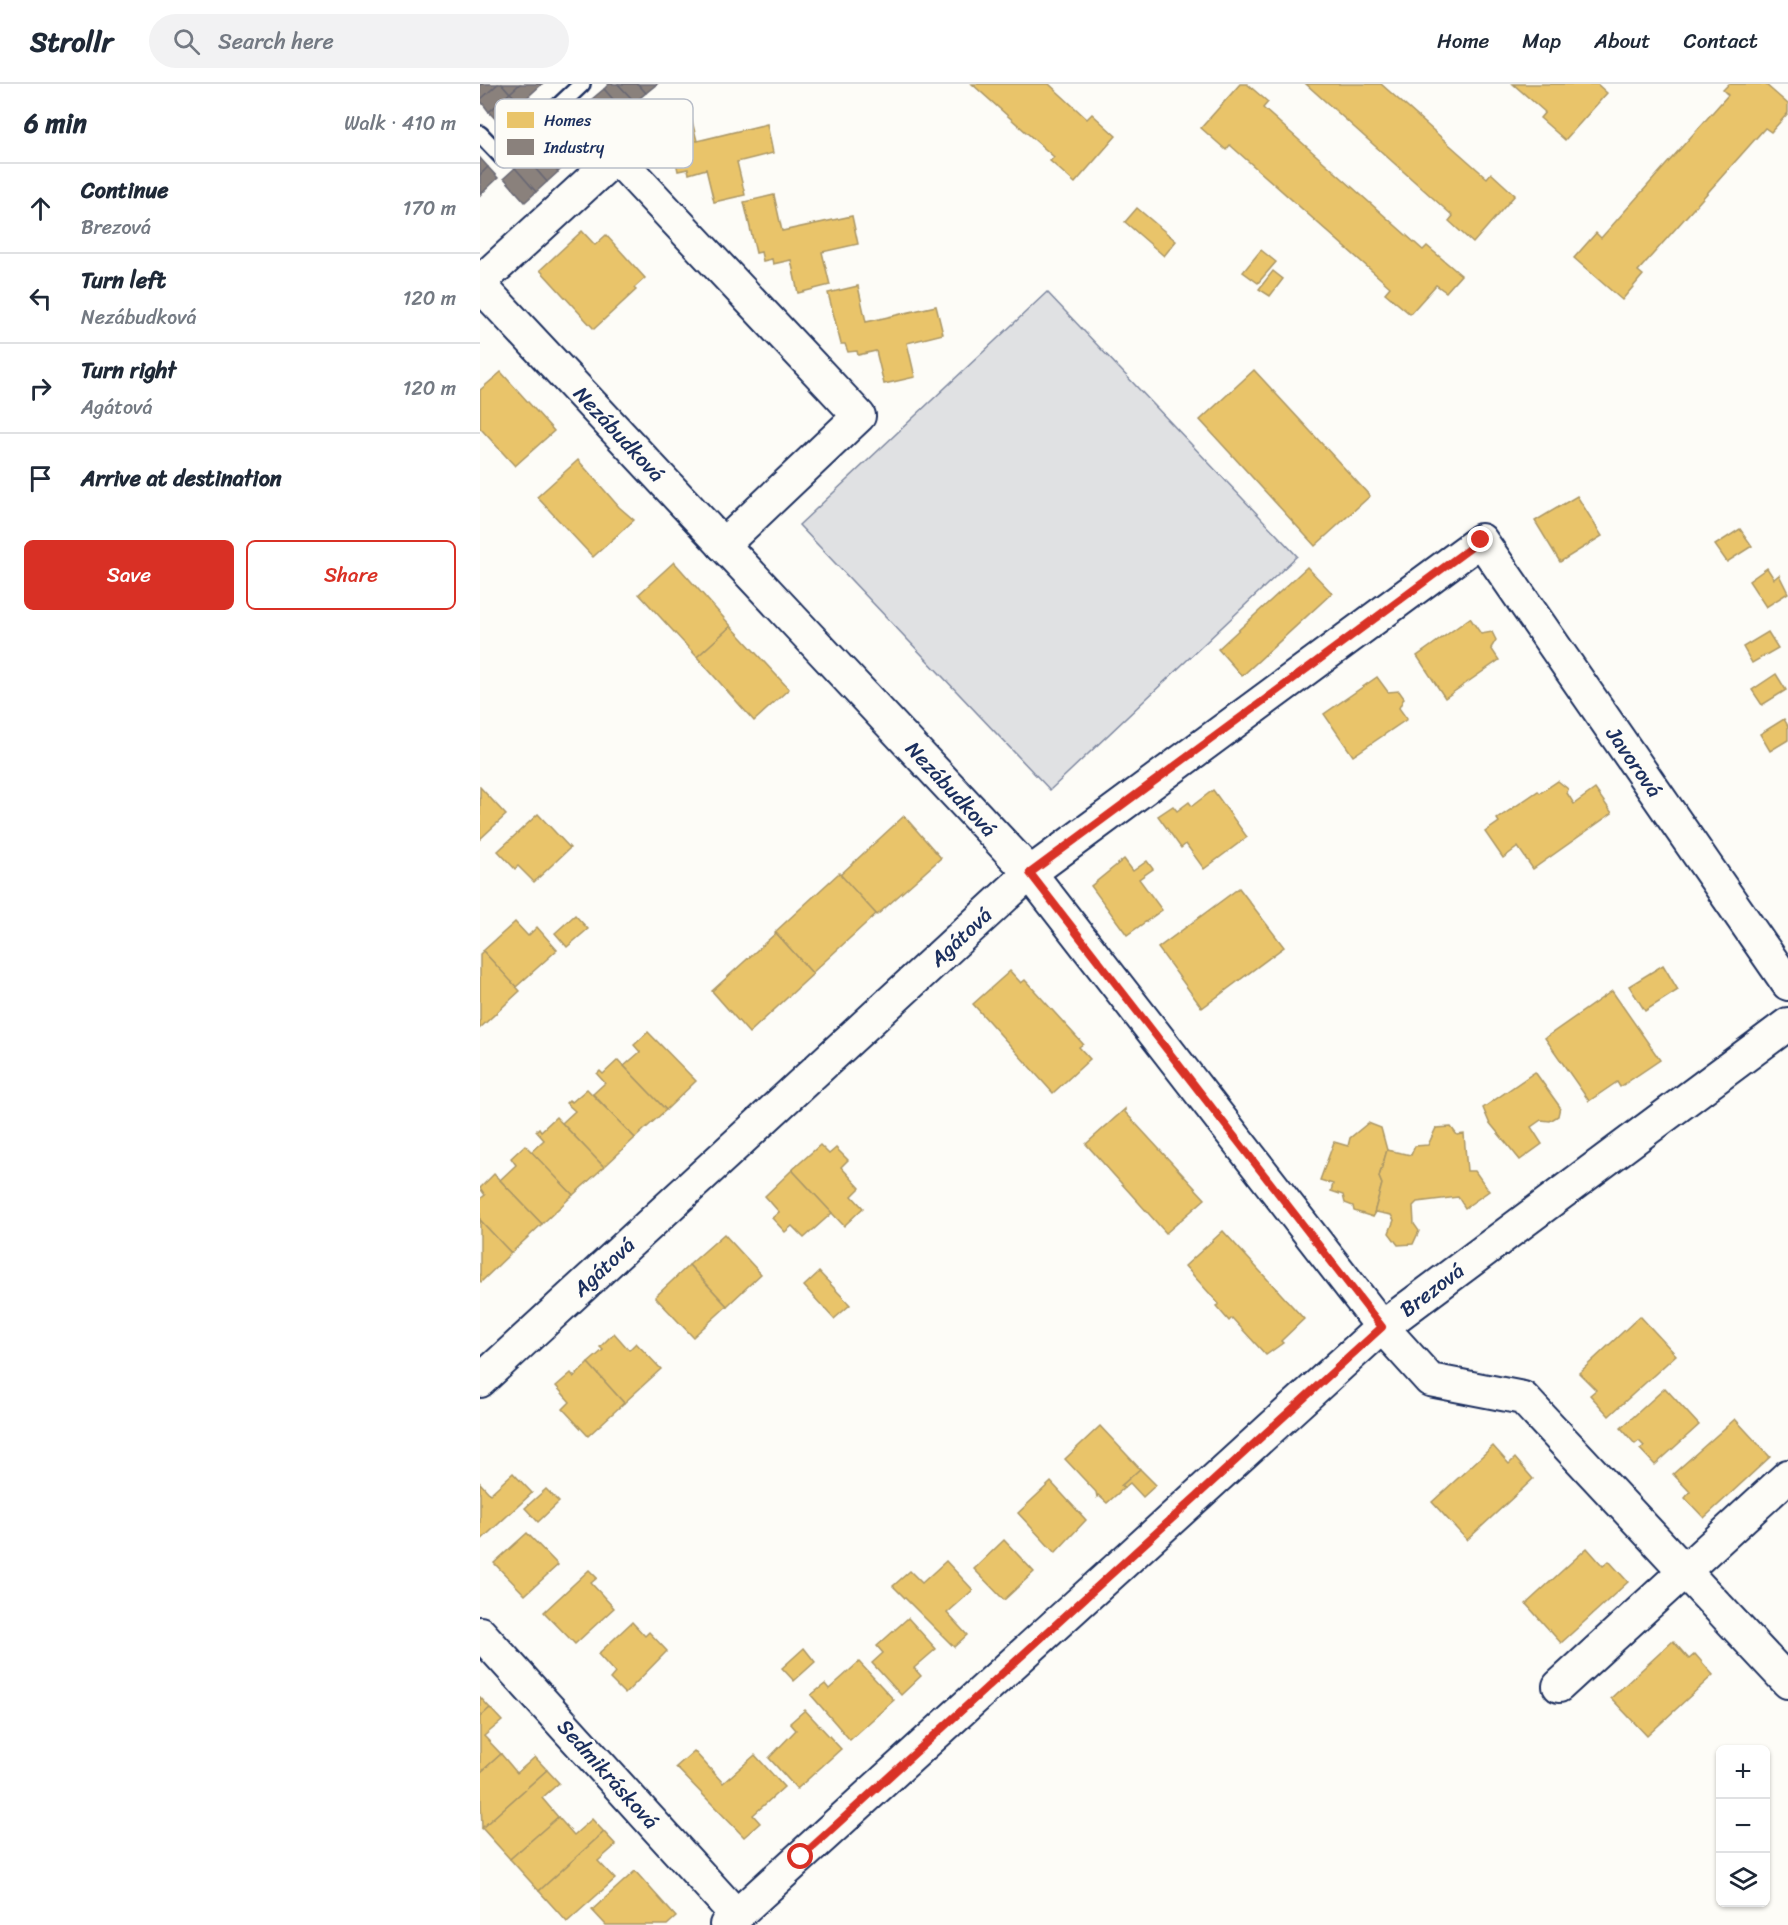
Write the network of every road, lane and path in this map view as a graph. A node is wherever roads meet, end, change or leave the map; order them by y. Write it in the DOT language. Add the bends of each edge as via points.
graph roads {
  1 [pos="582,84"];
  2 [pos="565,89"];
  3 [pos="480,134"];
  4 [pos="495,150"];
  5 [pos="606,168"];
  6 [pos="626,168"];
  7 [pos="484,298"];
  8 [pos="1481,540"];
  9 [pos="723,545"];
  10 [pos="1030,873"];
  11 [pos="1788,984"];
  12 [pos="1788,1024"];
  13 [pos="1382,1327"];
  14 [pos="480,1381"];
  15 [pos="1788,1476"];
  16 [pos="1684,1571"];
  17 [pos="480,1633"];
  18 [pos="1788,1682"];
  19 [pos="1559,1686"];
  20 [pos="732,1920"];
  1 -- 2 [label="lane"];
  3 -- 4 [label="lane"];
  5 -- 7 [label="street"];
  6 -- 9 [label="street" via="859,416"];
  7 -- 9 [label="street, Nezábudková"];
  8 -- 10 [label="street, Agátová"];
  8 -- 11 [label="street, Javorová"];
  9 -- 10 [label="street, Nezábudková"];
  10 -- 13 [label="street, Nezábudková"];
  10 -- 14 [label="street, Agátová"];
  12 -- 13 [label="street, Brezová"];
  13 -- 16 [label="street, Nezábudková" via="1430,1380 1523,1398"];
  13 -- 20 [label="street, Brezová"];
  15 -- 16 [label="street"];
  16 -- 18 [label="street, Nezábudková"];
  16 -- 19 [label="street"];
  17 -- 20 [label="street, Sedmikrásková"];
}
